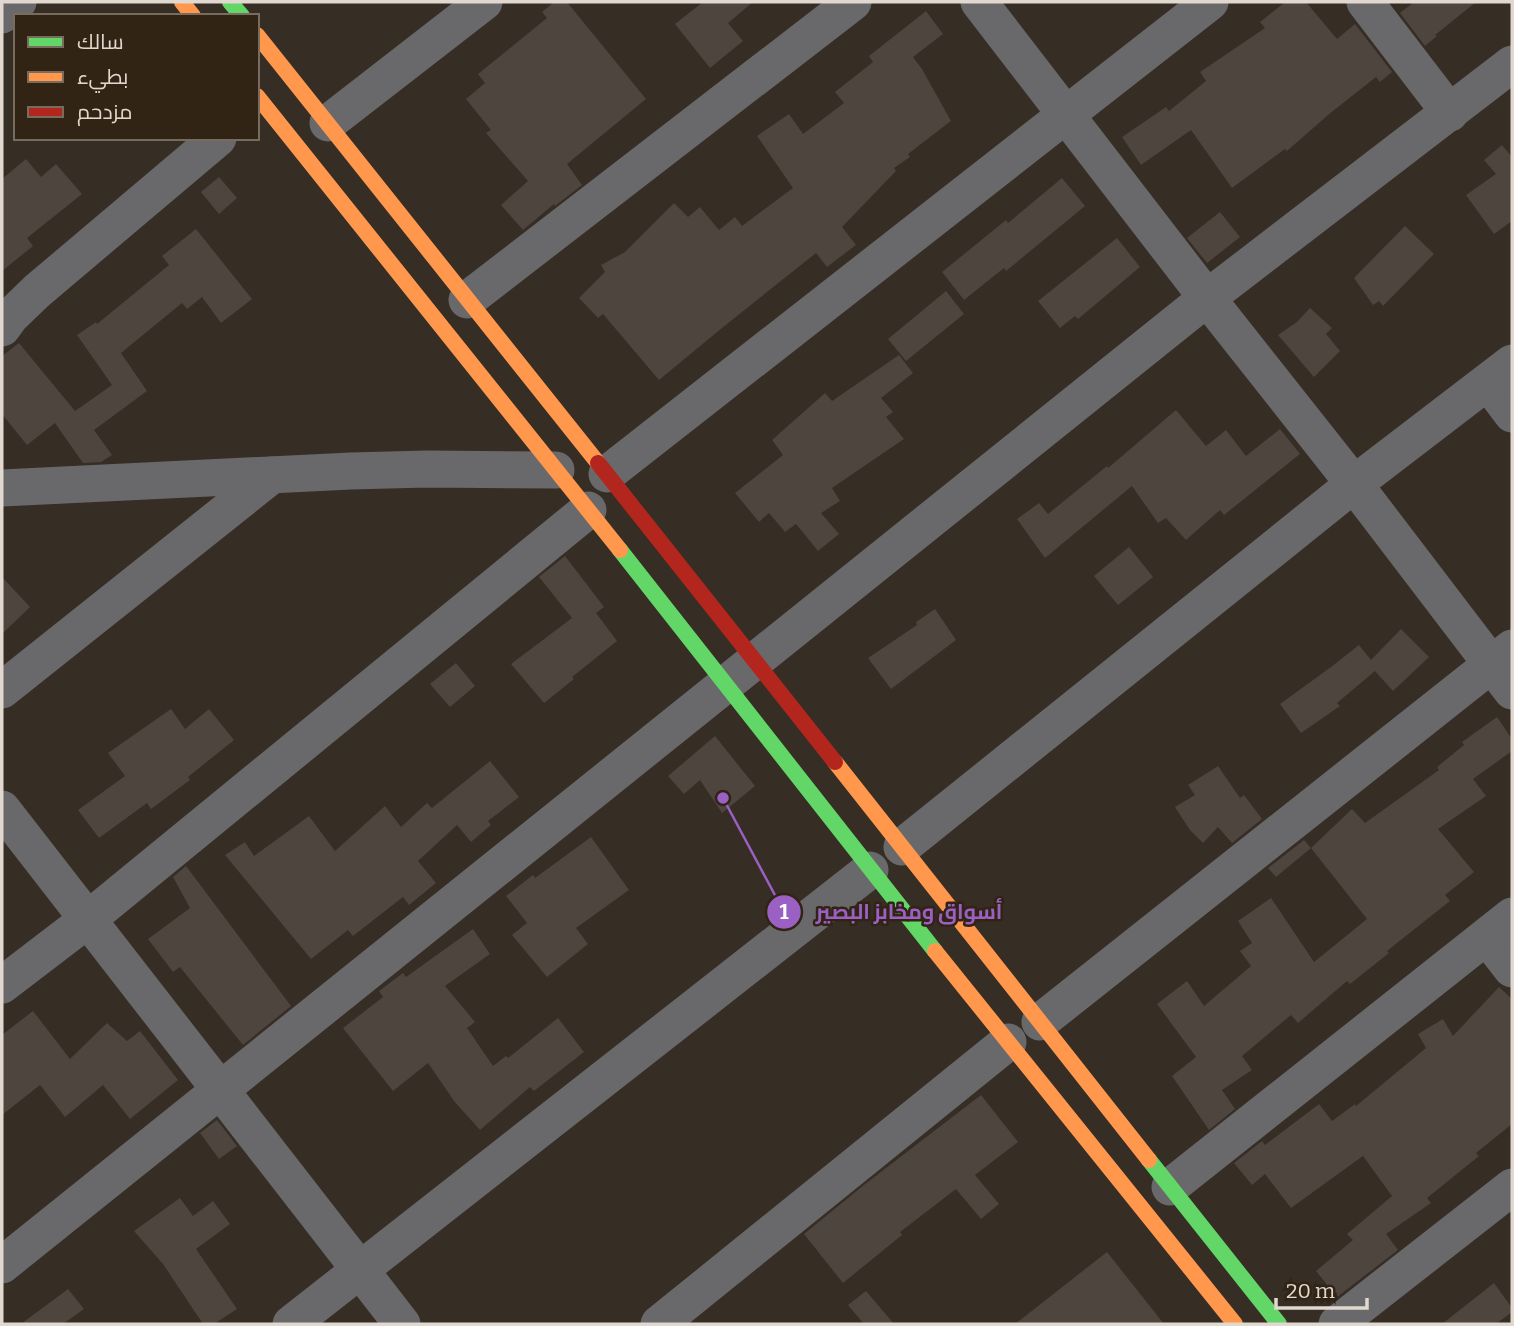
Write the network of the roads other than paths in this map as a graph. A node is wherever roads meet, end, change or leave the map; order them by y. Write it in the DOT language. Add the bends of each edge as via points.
graph roads {
  1 [pos="18,2"];
  2 [pos="484,2"];
  3 [pos="853,2"];
  4 [pos="979,2"];
  5 [pos="1210,2"];
  6 [pos="1365,2"];
  7 [pos="2,15"];
  8 [pos="259,37"];
  9 [pos="1512,64"];
  10 [pos="259,101"];
  11 [pos="1450,113"];
  12 [pos="1065,115"];
  13 [pos="328,123"];
  14 [pos="216,140"];
  15 [pos="1207,298"];
  16 [pos="467,300"];
  17 [pos="2,328"];
  18 [pos="1500,372"];
  19 [pos="1512,414"];
  20 [pos="556,470"];
  21 [pos="607,474"];
  22 [pos="272,475"];
  23 [pos="1354,484"];
  24 [pos="2,488"];
  25 [pos="588,510"];
  26 [pos="755,661"];
  27 [pos="1505,668"];
  28 [pos="724,685"];
  29 [pos="2,690"];
  30 [pos="2,809"];
  31 [pos="902,847"];
  32 [pos="870,870"];
  33 [pos="87,920"];
  34 [pos="1499,926"];
  35 [pos="1512,969"];
  36 [pos="2,985"];
  37 [pos="1040,1022"];
  38 [pos="1008,1042"];
  39 [pos="220,1090"];
  40 [pos="1170,1187"];
  41 [pos="1512,1187"];
  42 [pos="2,1265"];
  43 [pos="359,1270"];
  44 [pos="291,1324"];
  45 [pos="402,1324"];
  46 [pos="659,1324"];
  47 [pos="1235,1324"];
  48 [pos="1279,1324"];
  49 [pos="1336,1324"];
  1 -- 7 [label="street"];
  2 -- 13 [label="street"];
  3 -- 16 [label="street"];
  4 -- 12 [label="street"];
  5 -- 12 [label="street"];
  6 -- 11 [label="street"];
  8 -- 13 [label="main road"];
  9 -- 11 [label="street"];
  10 -- 20 [label="main road"];
  11 -- 15 [label="street"];
  12 -- 15 [label="street"];
  12 -- 21 [label="street"];
  13 -- 16 [label="main road"];
  14 -- 17 [label="street" via="37,291"];
  15 -- 23 [label="street"];
  15 -- 26 [label="street"];
  16 -- 21 [label="main road"];
  18 -- 19 [label="street"];
  18 -- 23 [label="street"];
  20 -- 22 [label="street"];
  20 -- 25 [label="main road"];
  21 -- 26 [label="main road"];
  22 -- 24 [label="street"];
  22 -- 29 [label="street"];
  23 -- 27 [label="street"];
  23 -- 31 [label="street"];
  25 -- 28 [label="main road"];
  25 -- 33 [label="street"];
  26 -- 28 [label="street"];
  26 -- 31 [label="main road"];
  27 -- 37 [label="street"];
  28 -- 32 [label="main road"];
  28 -- 39 [label="street"];
  30 -- 33 [label="street"];
  31 -- 37 [label="main road"];
  32 -- 38 [label="main road"];
  32 -- 43 [label="street"];
  33 -- 36 [label="street"];
  33 -- 39 [label="street"];
  34 -- 35 [label="street"];
  34 -- 40 [label="street"];
  37 -- 40 [label="main road"];
  38 -- 46 [label="street"];
  38 -- 47 [label="main road"];
  39 -- 42 [label="street"];
  39 -- 43 [label="street"];
  40 -- 48 [label="main road"];
  41 -- 49 [label="street"];
  43 -- 44 [label="street"];
  43 -- 45 [label="street"];
}
